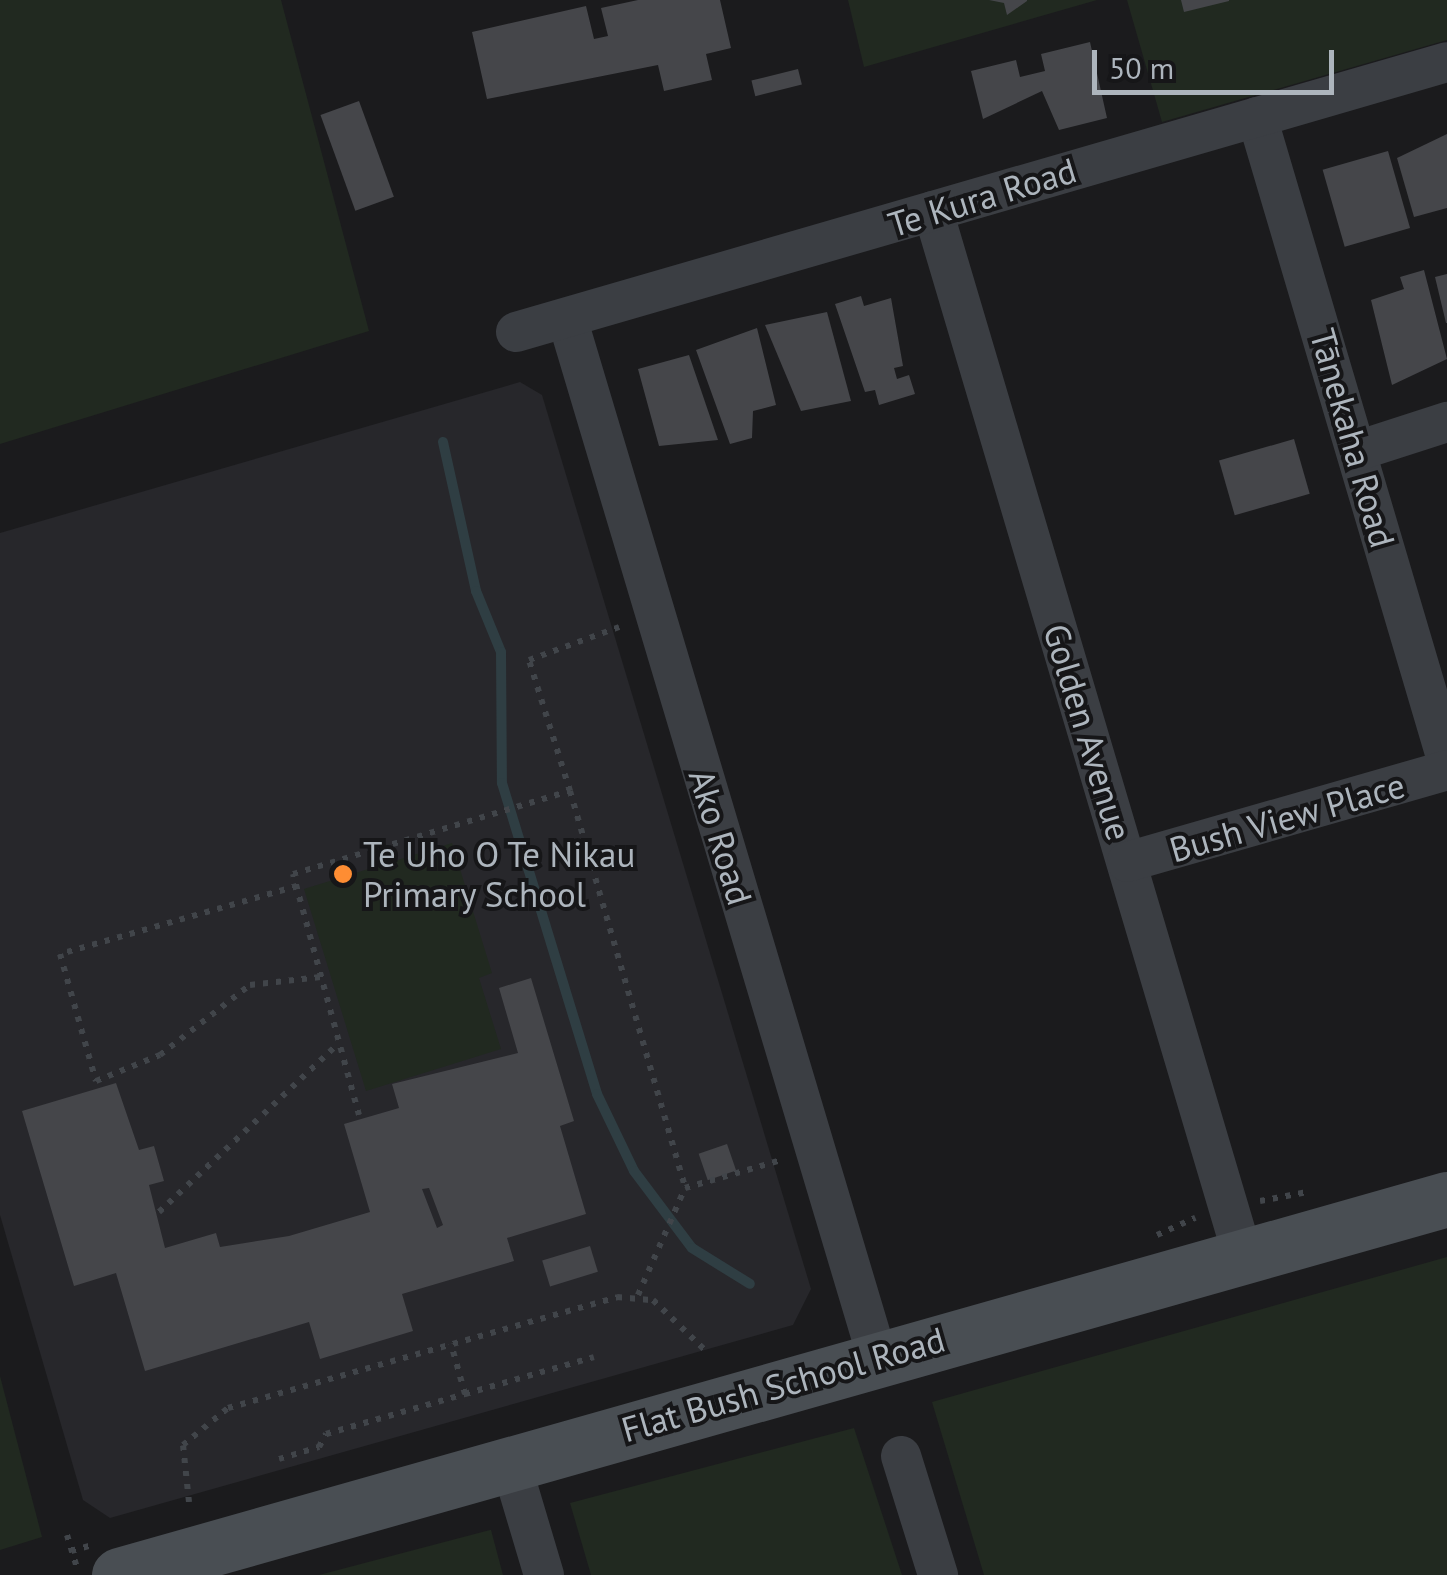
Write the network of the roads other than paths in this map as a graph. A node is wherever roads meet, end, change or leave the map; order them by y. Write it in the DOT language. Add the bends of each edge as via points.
graph roads {
  1 [pos="1447,62"];
  2 [pos="1257,117"];
  3 [pos="933,211"];
  4 [pos="567,318"];
  5 [pos="516,332"];
  6 [pos="1447,422"];
  7 [pos="1356,451"];
  8 [pos="1447,760"];
  9 [pos="1447,770"];
  10 [pos="1127,862"];
  11 [pos="1447,1199"];
  12 [pos="1242,1253"];
  13 [pos="877,1356"];
  14 [pos="901,1456"];
  15 [pos="510,1461"];
  16 [pos="119,1575"];
  17 [pos="544,1575"];
  18 [pos="938,1575"];
  1 -- 2 [label="street, Te Kura Road"];
  2 -- 3 [label="street, Te Kura Road"];
  2 -- 7 [label="street, Tānekaha Road"];
  3 -- 4 [label="street, Te Kura Road"];
  3 -- 10 [label="street, Golden Avenue"];
  4 -- 5 [label="street, Te Kura Road"];
  4 -- 13 [label="street, Ako Road"];
  6 -- 7 [label="street"];
  7 -- 8 [label="street, Tānekaha Road"];
  9 -- 10 [label="street, Bush View Place"];
  10 -- 12 [label="street, Golden Avenue"];
  11 -- 12 [label="street, Flat Bush School Road"];
  12 -- 13 [label="street, Flat Bush School Road"];
  13 -- 15 [label="street, Flat Bush School Road"];
  14 -- 18 [label="street"];
  15 -- 16 [label="street, Flat Bush School Road"];
  15 -- 17 [label="street"];
}
